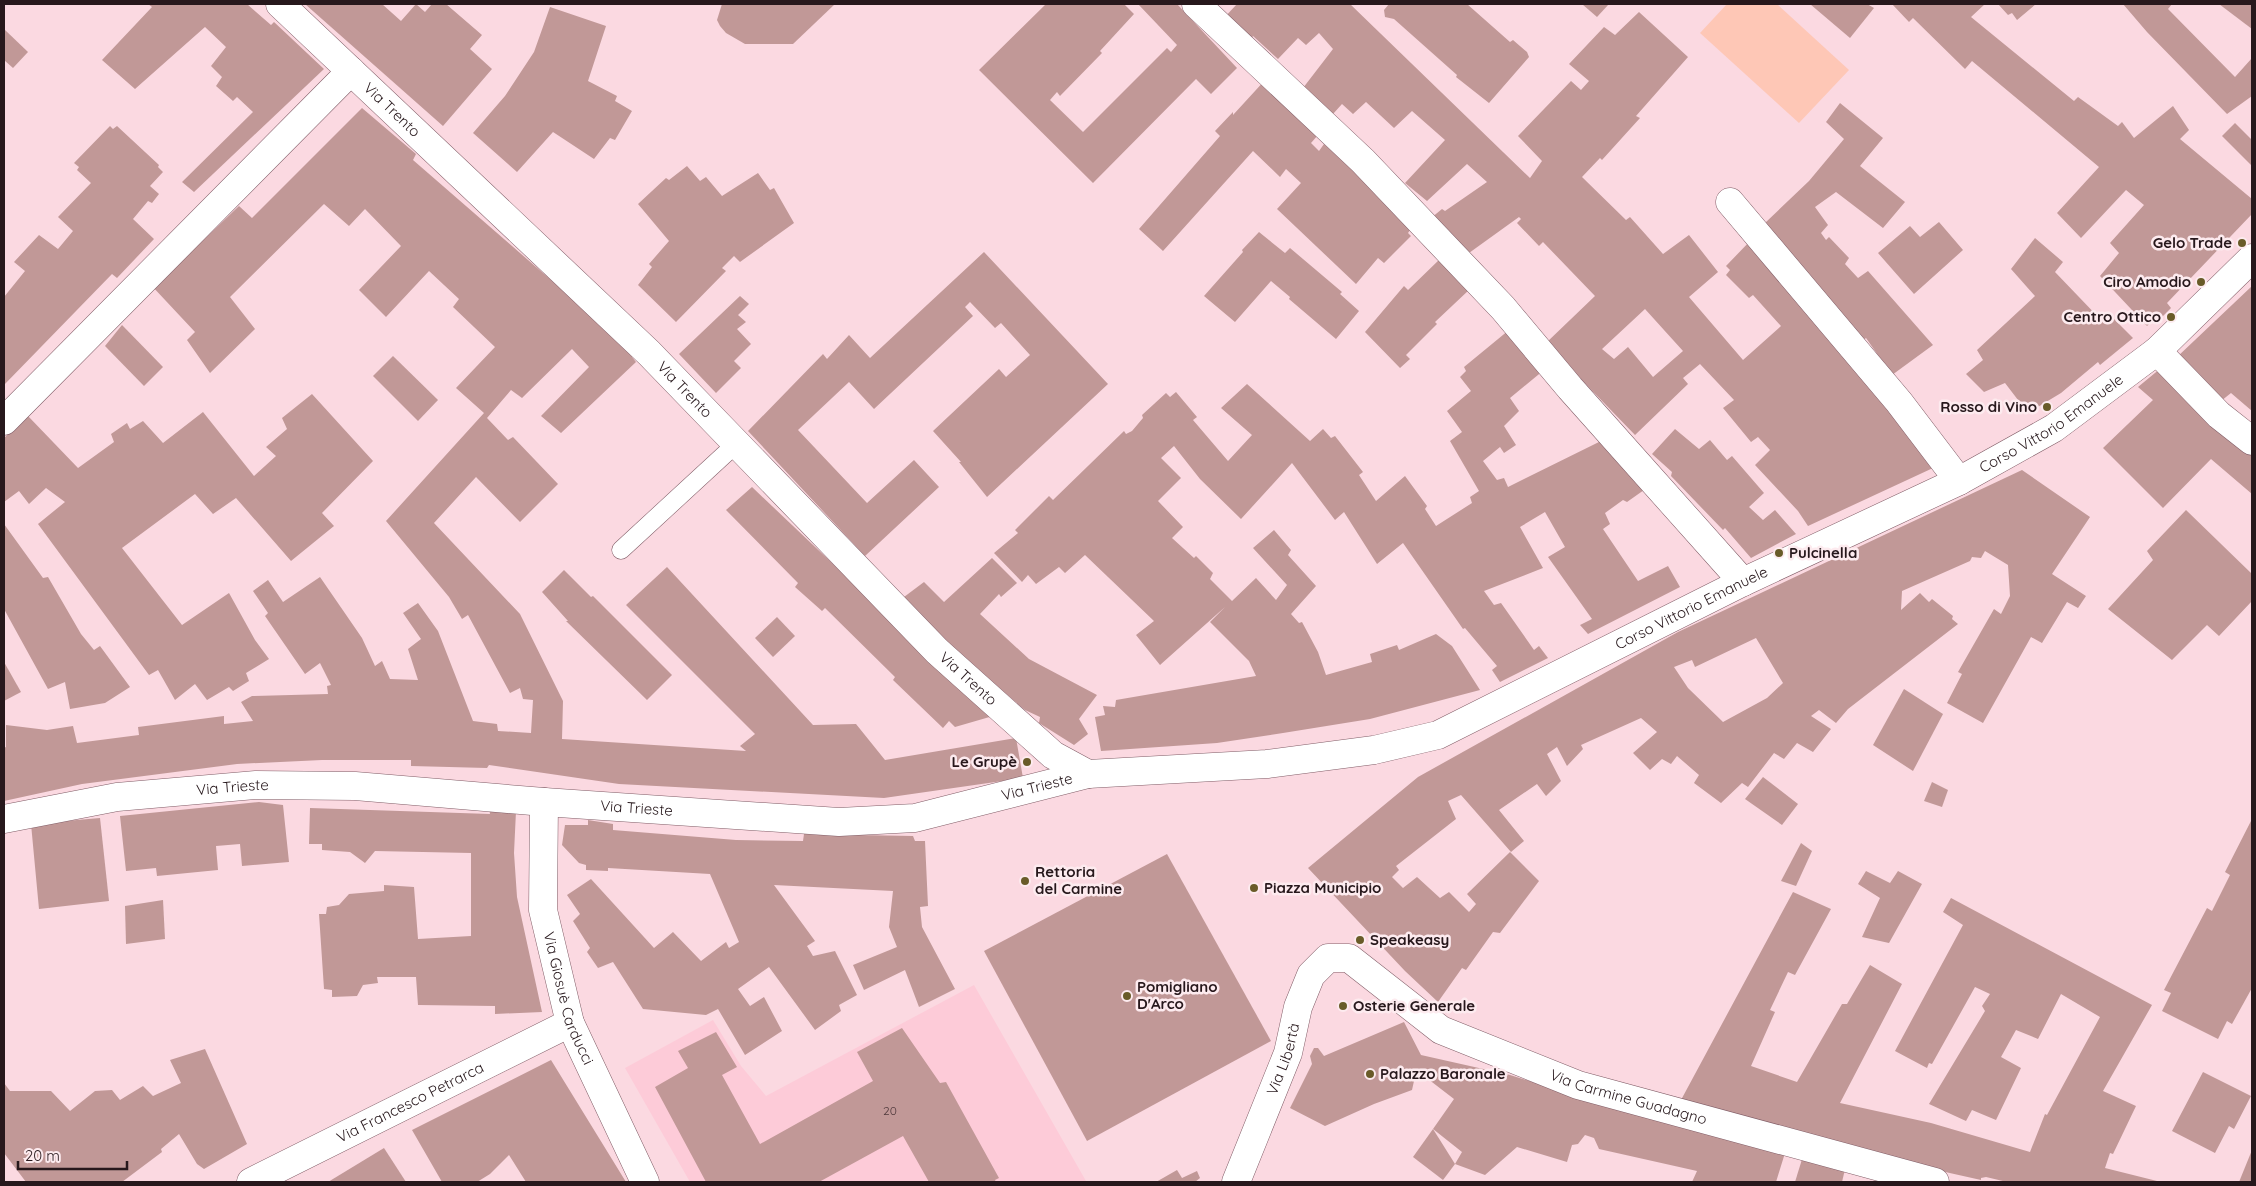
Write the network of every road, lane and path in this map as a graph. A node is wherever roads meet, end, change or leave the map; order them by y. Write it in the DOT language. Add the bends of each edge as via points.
graph roads {
  1 [pos="280,4"];
  2 [pos="1196,4"];
  3 [pos="351,71"];
  4 [pos="1730,202"];
  5 [pos="2252,258"];
  6 [pos="2157,351"];
  7 [pos="4,421"];
  8 [pos="2252,441"];
  9 [pos="737,443"];
  10 [pos="1959,481"];
  11 [pos="621,550"];
  12 [pos="1743,582"];
  13 [pos="1267,764"];
  14 [pos="1088,774"];
  15 [pos="544,802"];
  16 [pos="4,819"];
  17 [pos="1349,958"];
  18 [pos="570,1023"];
  19 [pos="251,1182"];
  20 [pos="645,1182"];
  21 [pos="1236,1182"];
  22 [pos="1935,1182"];
  1 -- 3 [label="street, Via Trento"];
  2 -- 12 [label="street" via="1363,161 1496,301"];
  3 -- 7 [label="street"];
  3 -- 9 [label="street, Via Trento" via="649,353"];
  4 -- 10 [label="street" via="1899,402"];
  5 -- 6 [label="street, Corso Vittorio Emanuele"];
  6 -- 8 [label="street" via="2219,415"];
  6 -- 10 [label="street, Corso Vittorio Emanuele" via="2054,428"];
  9 -- 11 [label="lane"];
  9 -- 14 [label="street, Via Trento" via="937,651 1053,755"];
  10 -- 12 [label="street, Corso Vittorio Emanuele"];
  12 -- 13 [label="street, Corso Vittorio Emanuele" via="1438,735 1374,750"];
  13 -- 14 [label="street, Via Trieste"];
  14 -- 15 [label="street, Via Trieste" via="915,818 838,822"];
  15 -- 16 [label="street, Via Trieste" via="354,786 256,785 117,797"];
  15 -- 18 [label="street, Via Giosuè Carducci" via="543,910"];
  17 -- 21 [label="street, Via Libertà" via="1328,958 1311,976 1298,1007 1288,1054"];
  17 -- 22 [label="street, Via Carmine Guadagno" via="1441,1030 1578,1085"];
  18 -- 19 [label="street, Via Francesco Petrarca"];
  18 -- 20 [label="street, Via Giosuè Carducci"];
}
